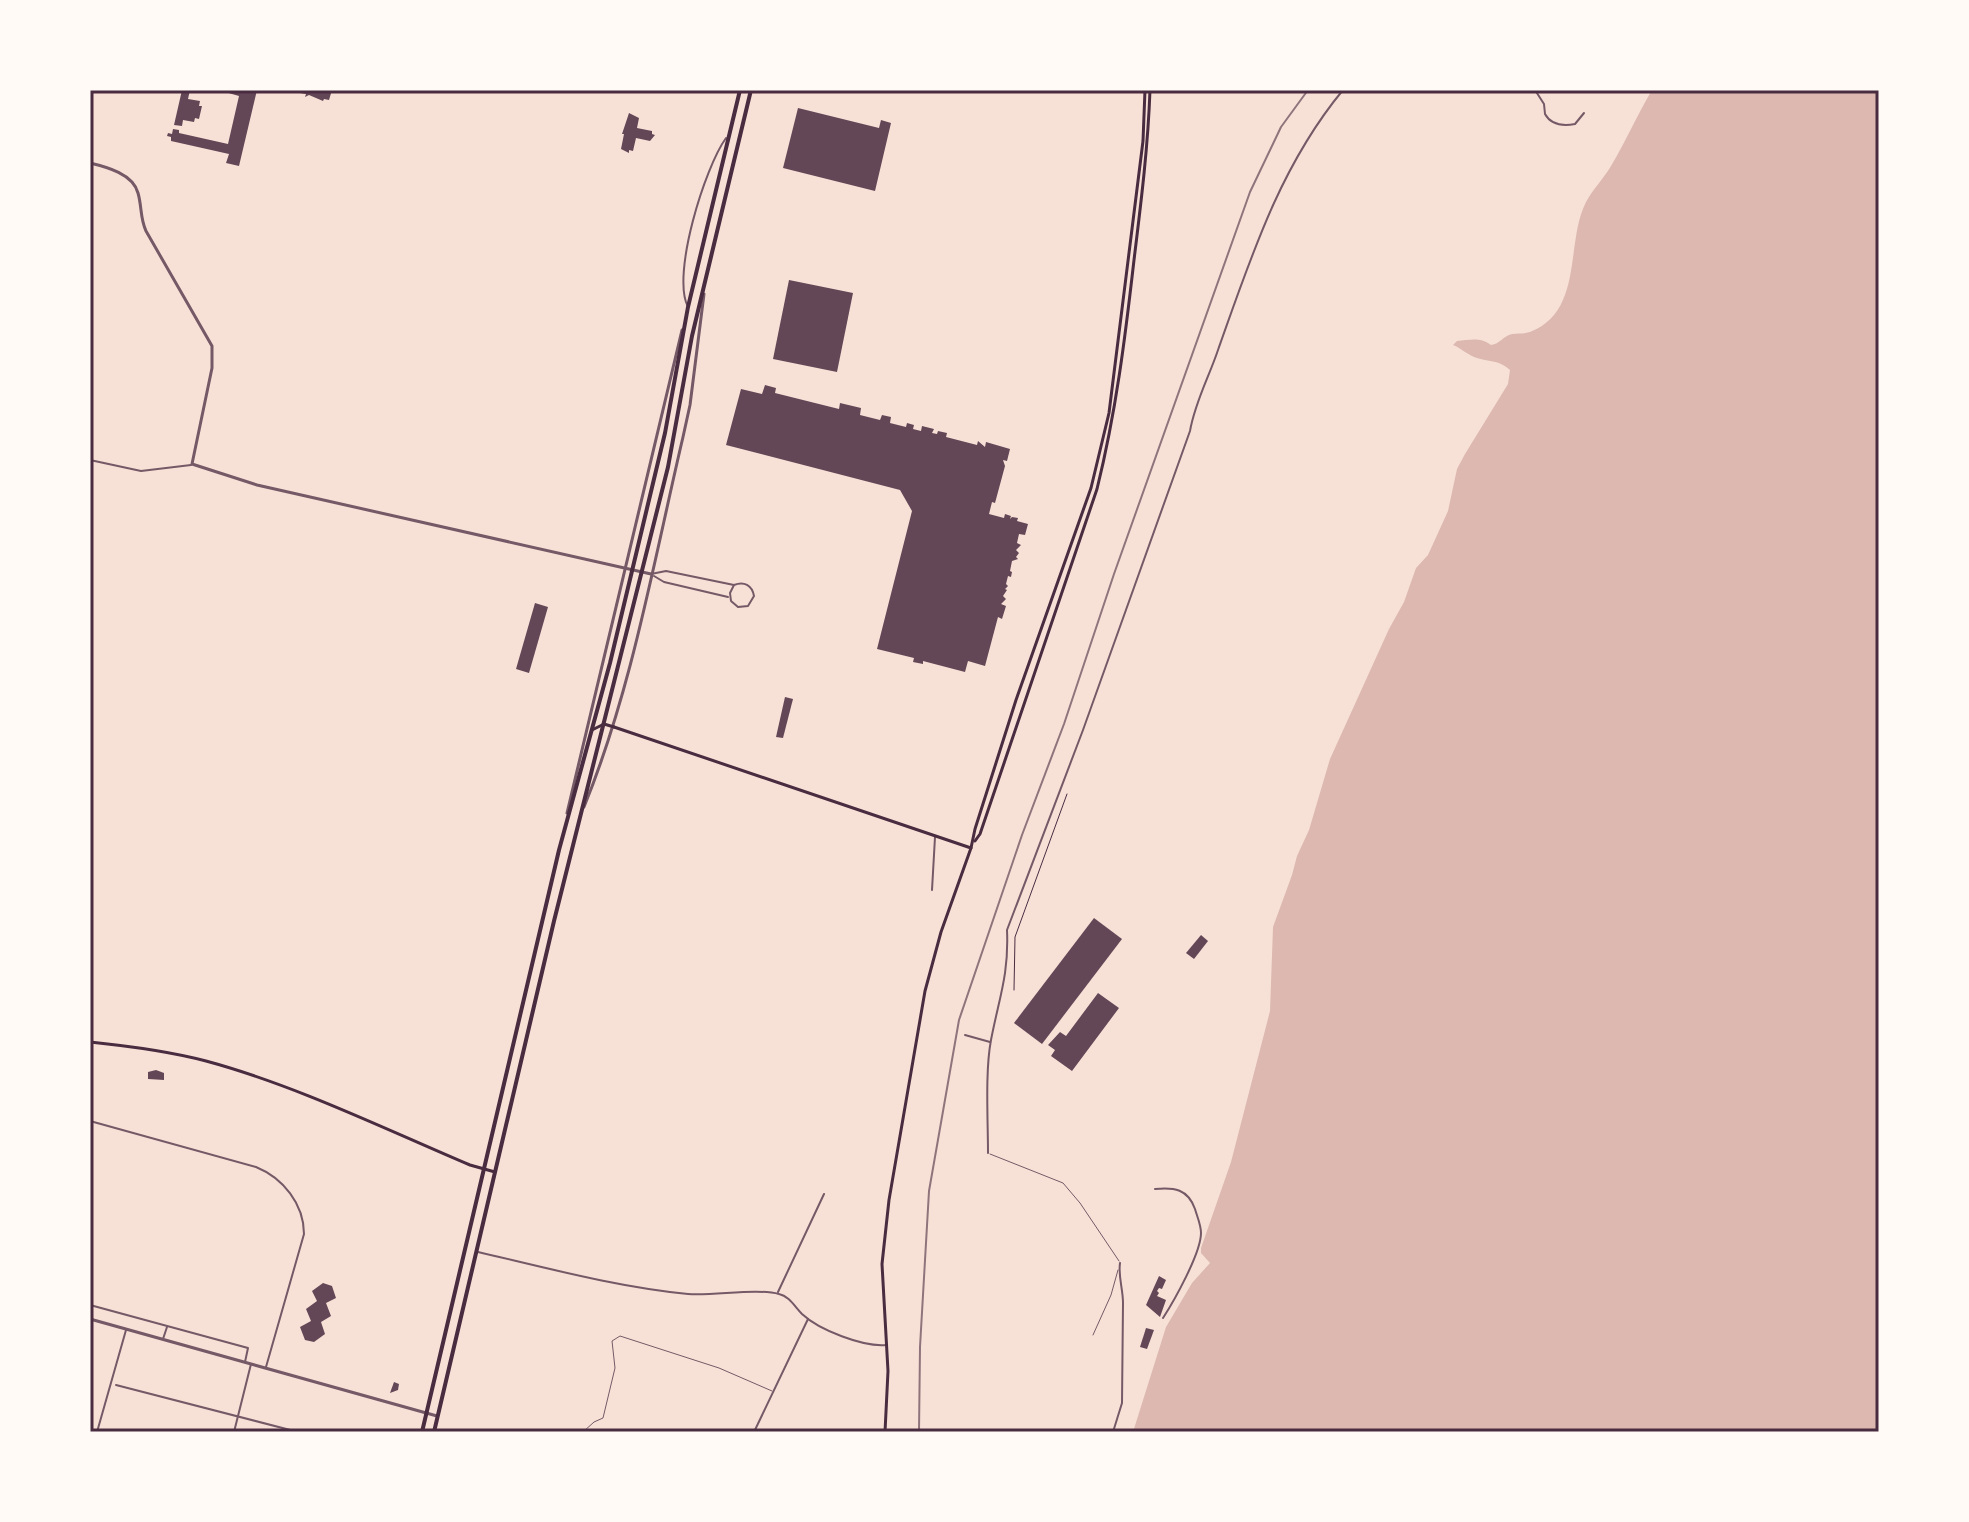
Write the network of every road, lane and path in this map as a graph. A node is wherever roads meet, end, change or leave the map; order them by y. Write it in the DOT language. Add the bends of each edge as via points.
graph roads {
  1 [pos="740,90"];
  2 [pos="751,90"];
  3 [pos="1147,90"];
  4 [pos="1343,90"];
  5 [pos="1535,90"];
  6 [pos="1584,113"];
  7 [pos="729,134"];
  8 [pos="90,163"];
  9 [pos="706,279"];
  10 [pos="688,307"];
  11 [pos="90,460"];
  12 [pos="192,464"];
  13 [pos="626,569"];
  14 [pos="649,574"];
  15 [pos="734,585"];
  16 [pos="729,597"];
  17 [pos="604,724"];
  18 [pos="614,727"];
  19 [pos="592,730"];
  20 [pos="1067,794"];
  21 [pos="578,822"];
  22 [pos="935,836"];
  23 [pos="972,846"];
  24 [pos="559,850"];
  25 [pos="932,890"];
  26 [pos="1014,990"];
  27 [pos="965,1035"];
  28 [pos="90,1042"];
  29 [pos="990,1042"];
  30 [pos="90,1121"];
  31 [pos="988,1153"];
  32 [pos="484,1169"];
  33 [pos="495,1172"];
  34 [pos="1155,1189"];
  35 [pos="824,1194"];
  36 [pos="477,1251"];
  37 [pos="1120,1263"];
  38 [pos="777,1293"];
  39 [pos="90,1305"];
  40 [pos="1163,1318"];
  41 [pos="90,1319"];
  42 [pos="808,1319"];
  43 [pos="167,1326"];
  44 [pos="126,1329"];
  45 [pos="1093,1335"];
  46 [pos="163,1339"];
  47 [pos="886,1345"];
  48 [pos="245,1362"];
  49 [pos="251,1364"];
  50 [pos="266,1368"];
  51 [pos="116,1385"];
  52 [pos="772,1391"];
  53 [pos="425,1413"];
  54 [pos="237,1416"];
  55 [pos="438,1417"];
  56 [pos="97,1432"];
  57 [pos="234,1432"];
  58 [pos="298,1432"];
  59 [pos="422,1432"];
  60 [pos="434,1432"];
  61 [pos="583,1432"];
  62 [pos="754,1432"];
  63 [pos="885,1432"];
  64 [pos="1113,1432"];
  1 -- 7 [label="highway"];
  2 -- 9 [label="highway"];
  3 -- 23 [label="main road" via="1148,142 1109,441 1097,489"];
  4 -- 29 [label="street" via="1303,143 1257,239 1193,411 1083,730 1007,930 1005,982"];
  5 -- 6 [label="street" via="1553,122 1575,124"];
  7 -- 10 [label="highway"];
  7 -- 10 [label="street" via="705,180 692,230 681,278"];
  8 -- 12 [label="street" via="123,175 136,188 143,225 212,346"];
  9 -- 14 [label="street" via="690,405"];
  9 -- 17 [label="highway" via="668,467"];
  10 -- 13 [label="street"];
  10 -- 19 [label="highway" via="665,433"];
  11 -- 12 [label="street" via="141,471"];
  12 -- 13 [label="street" via="257,485"];
  13 -- 14 [label="street"];
  13 -- 24 [label="street"];
  14 -- 15 [label="street" via="666,571"];
  14 -- 16 [label="street"];
  14 -- 18 [label="street"];
  15 -- 16 [label="street"];
  15 -- 16 [label="street" via="750,586 754,599 738,607"];
  17 -- 18 [label="main road"];
  17 -- 19 [label="main road"];
  17 -- 21 [label="highway"];
  18 -- 21 [label="street"];
  18 -- 22 [label="main road"];
  19 -- 24 [label="highway"];
  20 -- 26 [label="path" via="1015,937"];
  21 -- 33 [label="highway"];
  22 -- 23 [label="main road"];
  22 -- 25 [label="street"];
  23 -- 47 [label="main road" via="934,953 917,1035 882,1264"];
  24 -- 32 [label="highway"];
  27 -- 29 [label="street"];
  28 -- 32 [label="main road" via="221,1065"];
  29 -- 31 [label="street"];
  30 -- 50 [label="street" via="256,1167 277,1178 296,1202 304,1237"];
  31 -- 37 [label="lane" via="1063,1183"];
  32 -- 33 [label="main road"];
  32 -- 53 [label="highway"];
  33 -- 36 [label="highway"];
  34 -- 40 [label="street" via="1186,1193 1201,1234"];
  35 -- 38 [label="street"];
  36 -- 38 [label="street" via="655,1290"];
  36 -- 55 [label="highway"];
  37 -- 45 [label="lane"];
  37 -- 64 [label="street" via="1122,1403"];
  38 -- 42 [label="street"];
  39 -- 43 [label="street"];
  41 -- 44 [label="street"];
  42 -- 47 [label="street" via="846,1338"];
  42 -- 52 [label="street"];
  43 -- 46 [label="street"];
  43 -- 48 [label="street" via="248,1348"];
  44 -- 46 [label="street"];
  44 -- 56 [label="street"];
  46 -- 48 [label="street"];
  47 -- 63 [label="main road"];
  48 -- 49 [label="street"];
  49 -- 50 [label="street"];
  49 -- 54 [label="street"];
  50 -- 53 [label="street"];
  51 -- 54 [label="street"];
  52 -- 61 [label="lane" via="620,1336 612,1341 615,1368 603,1418"];
  52 -- 62 [label="street"];
  53 -- 55 [label="street"];
  53 -- 59 [label="highway"];
  54 -- 57 [label="street"];
  54 -- 58 [label="street"];
  55 -- 60 [label="highway"];
}
